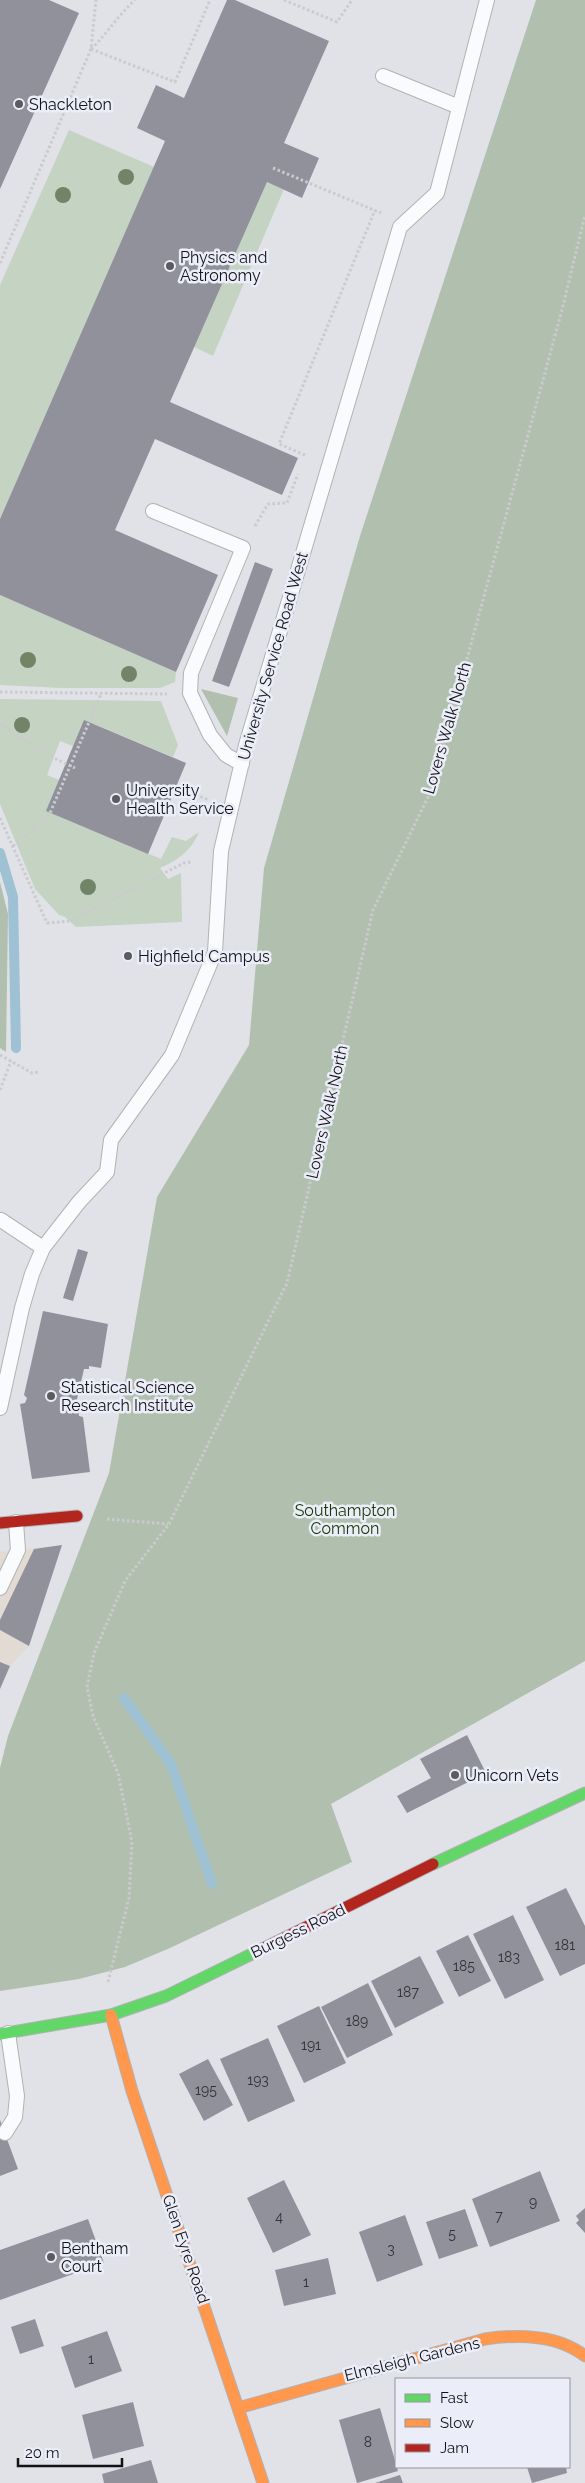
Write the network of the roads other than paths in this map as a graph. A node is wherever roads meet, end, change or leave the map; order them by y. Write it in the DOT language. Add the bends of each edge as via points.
graph roads {
  1 [pos="486,0"];
  2 [pos="384,76"];
  3 [pos="459,107"];
  4 [pos="153,511"];
  5 [pos="242,764"];
  6 [pos="1,1220"];
  7 [pos="43,1248"];
  8 [pos="0,1408"];
  9 [pos="77,1516"];
  10 [pos="16,1522"];
  11 [pos="0,1523"];
  12 [pos="0,1588"];
  13 [pos="585,1792"];
  14 [pos="111,2015"];
  15 [pos="4,2033"];
  16 [pos="5,2132"];
  17 [pos="585,2356"];
  18 [pos="238,2408"];
  19 [pos="263,2483"];
  1 -- 3 [label="lane, University Service Road West"];
  2 -- 3 [label="lane"];
  3 -- 5 [label="lane, University Service Road West" via="438,193 400,227"];
  4 -- 5 [label="lane" via="243,548 191,673 190,693 210,735 226,755"];
  5 -- 7 [label="lane, University Service Road West" via="221,851 215,952 205,978 172,1054 111,1140 107,1172"];
  6 -- 7 [label="lane"];
  7 -- 8 [label="lane, University Service Road West" via="22,1308"];
  9 -- 10 [label="street"];
  10 -- 11 [label="street"];
  10 -- 12 [label="lane" via="18,1550"];
  13 -- 14 [label="street, Burgess Road" via="180,1989"];
  14 -- 15 [label="street, Burgess Road"];
  14 -- 18 [label="street, Glen Eyre Road" via="132,2091"];
  15 -- 16 [label="lane" via="17,2096 15,2117"];
  17 -- 18 [label="street, Elmsleigh Gardens" via="547,2338 470,2342"];
  18 -- 19 [label="street, Glen Eyre Road"];
}
